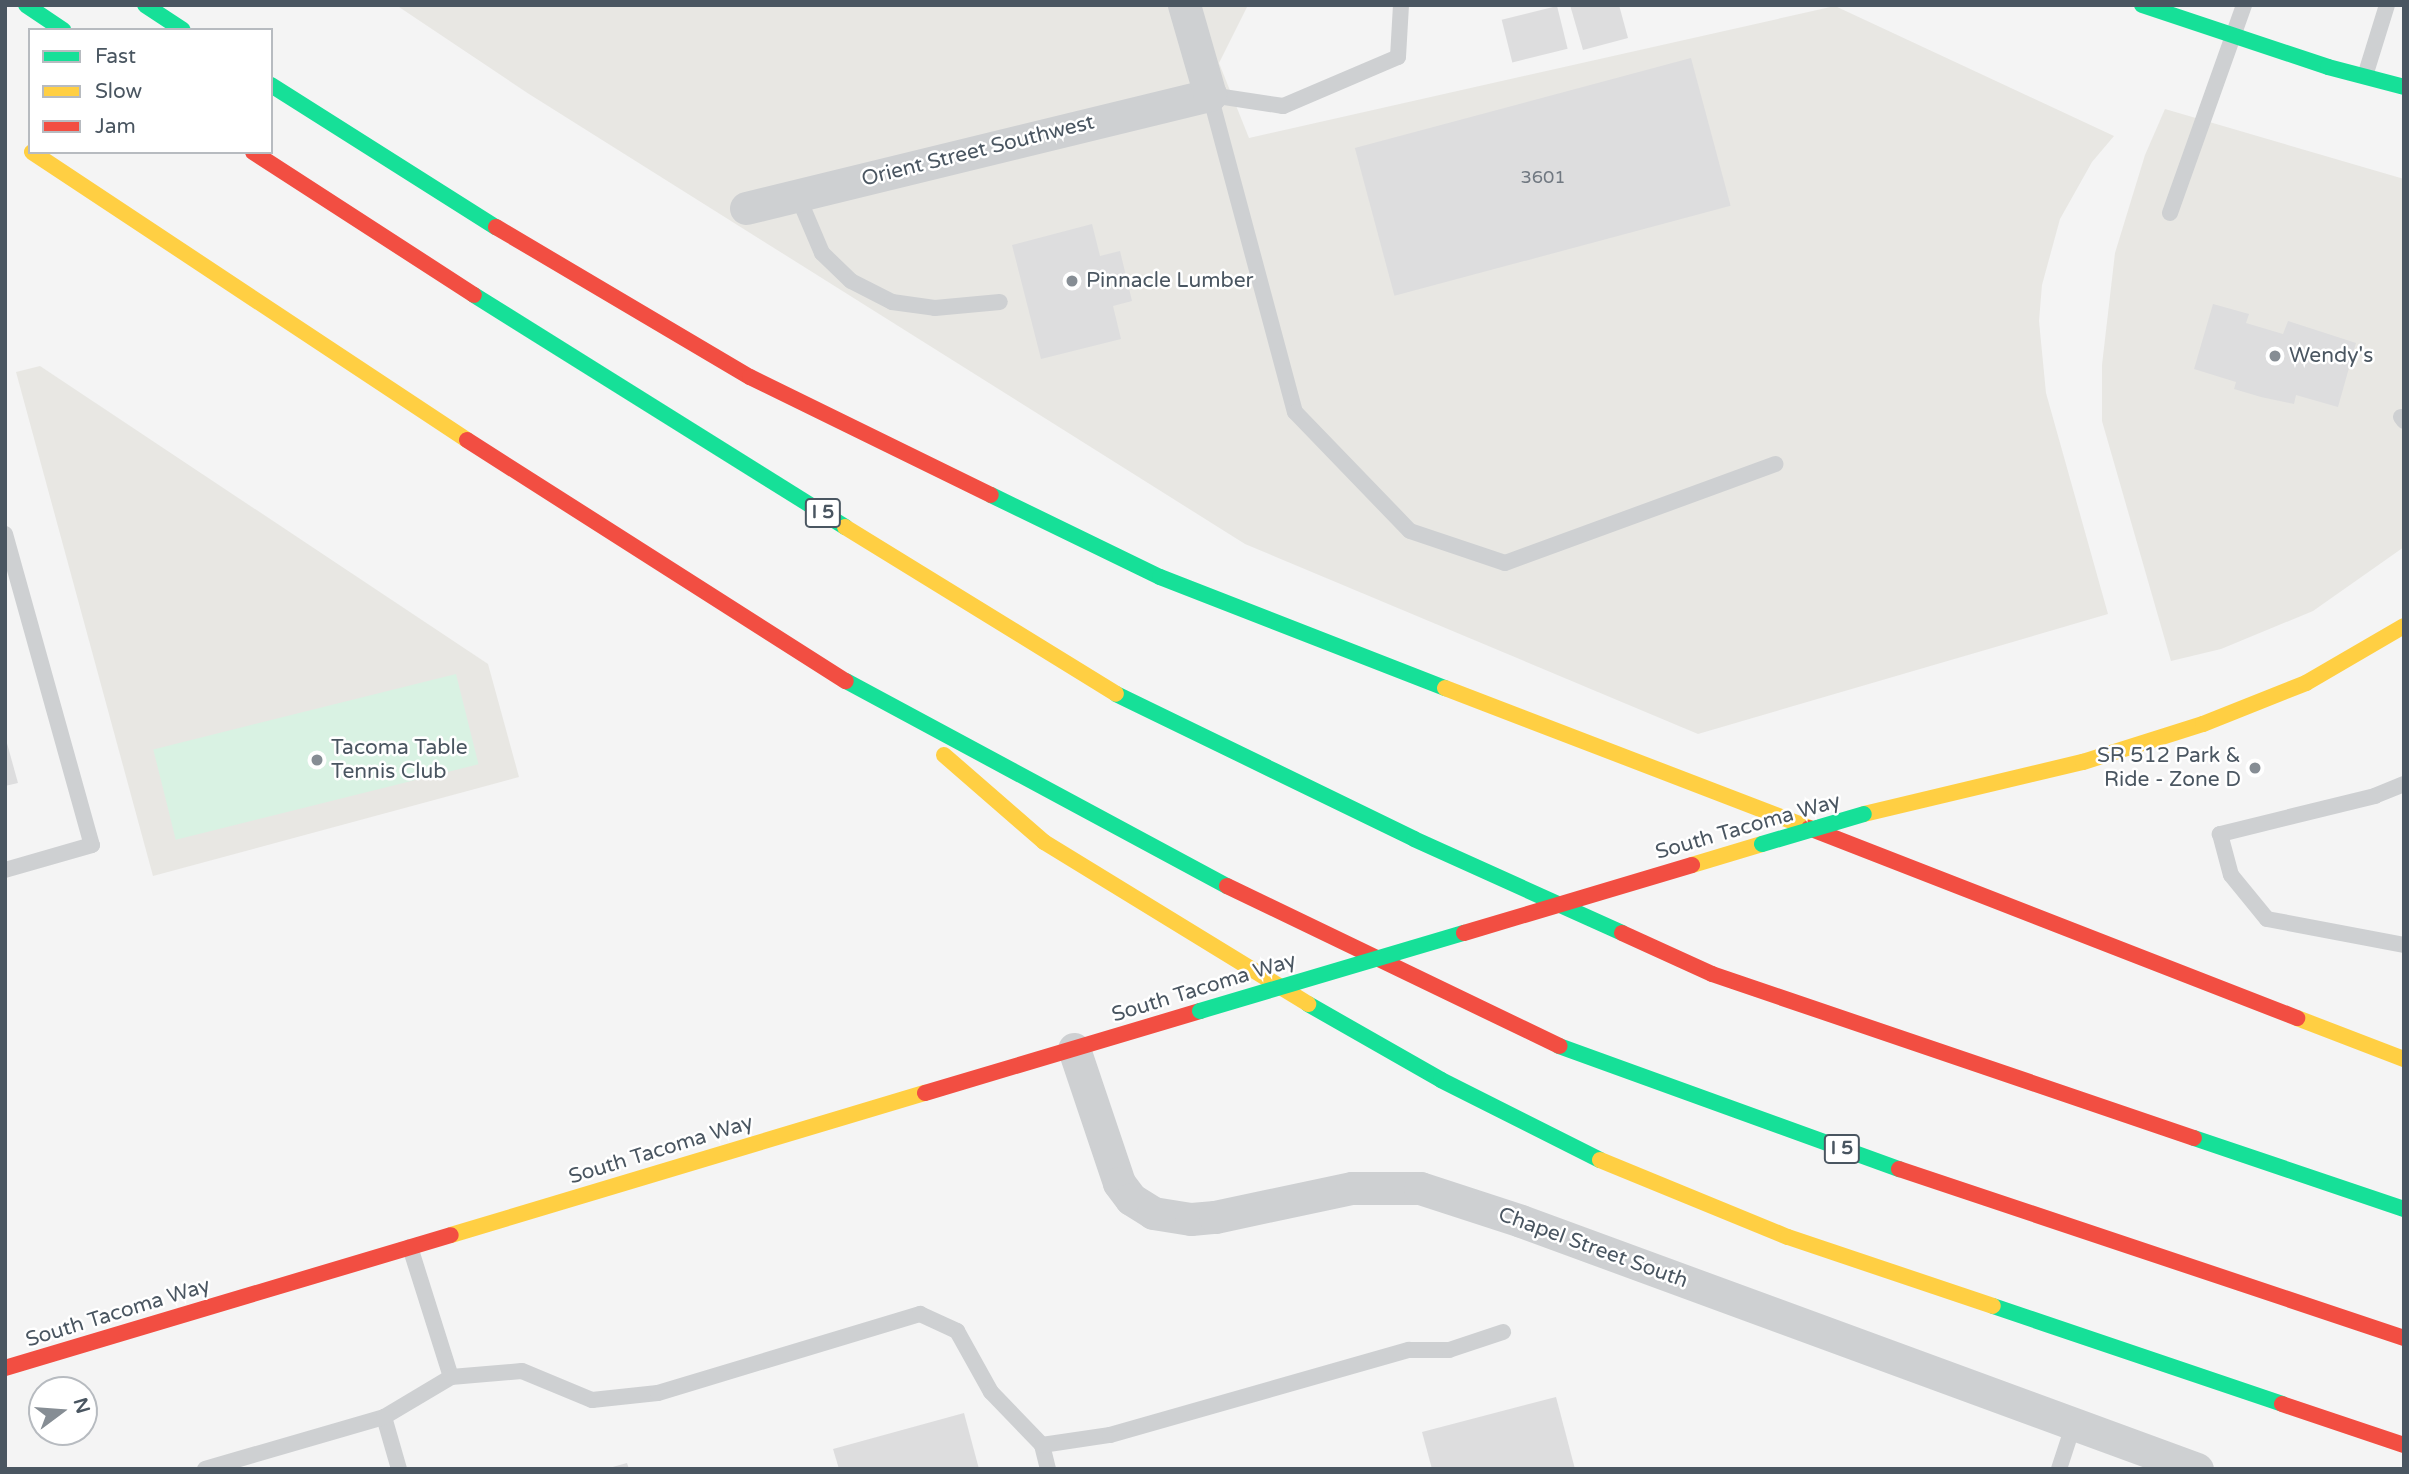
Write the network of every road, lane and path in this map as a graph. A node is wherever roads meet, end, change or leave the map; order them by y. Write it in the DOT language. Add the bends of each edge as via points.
graph roads {
  1 [pos="26,5"];
  2 [pos="145,5"];
  3 [pos="1185,5"];
  4 [pos="1401,5"];
  5 [pos="2143,5"];
  6 [pos="2244,5"];
  7 [pos="2387,5"];
  8 [pos="60,28"];
  9 [pos="180,28"];
  10 [pos="2234,36"];
  11 [pos="2365,76"];
  12 [pos="273,86"];
  13 [pos="2404,87"];
  14 [pos="1210,95"];
  15 [pos="13,140"];
  16 [pos="28,150"];
  17 [pos="34,154"];
  18 [pos="256,154"];
  19 [pos="797,194"];
  20 [pos="746,208"];
  21 [pos="2170,213"];
  22 [pos="1000,302"];
  23 [pos="1775,464"];
  24 [pos="5,534"];
  25 [pos="2404,626"];
  26 [pos="889,708"];
  27 [pos="2404,784"];
  28 [pos="5,870"];
  29 [pos="2404,945"];
  30 [pos="2204,985"];
  31 [pos="1074,1049"];
  32 [pos="2404,1049"];
  33 [pos="2404,1059"];
  34 [pos="2404,1209"];
  35 [pos="410,1247"];
  36 [pos="1503,1332"];
  37 [pos="2404,1338"];
  38 [pos="5,1368"];
  39 [pos="451,1377"];
  40 [pos="384,1417"];
  41 [pos="2074,1423"];
  42 [pos="1042,1445"];
  43 [pos="2404,1445"];
  44 [pos="205,1469"];
  45 [pos="399,1469"];
  46 [pos="1048,1469"];
  47 [pos="2059,1469"];
  48 [pos="2197,1469"];
  1 -- 8 [label="main road"];
  2 -- 9 [label="main road"];
  3 -- 14 [label="street"];
  4 -- 14 [label="lane" via="1398,57 1283,106"];
  5 -- 10 [label="main road"];
  6 -- 10 [label="lane"];
  7 -- 11 [label="lane"];
  10 -- 11 [label="main road"];
  10 -- 21 [label="lane"];
  11 -- 13 [label="main road"];
  12 -- 30 [label="main road" via="544,257 739,371 1160,577"];
  14 -- 19 [label="street, Orient Street Southwest"];
  14 -- 23 [label="lane" via="1295,412 1410,531 1505,563"];
  15 -- 16 [label="main road, I 5"];
  17 -- 26 [label="main road, I 5" via="583,516"];
  18 -- 34 [label="main road, I 5" via="579,363 1120,696 1414,839 1712,974"];
  19 -- 20 [label="street, Orient Street Southwest"];
  19 -- 22 [label="lane" via="822,253 851,281 892,302 935,308"];
  24 -- 28 [label="lane" via="92,845"];
  25 -- 31 [label="main road, South Tacoma Way, bridge" via="2306,683 2203,724 2083,762 1864,814"];
  26 -- 37 [label="main road, I 5" via="1183,865 1586,1059 1996,1203"];
  26 -- 43 [label="main road" via="1044,842 1215,950 1441,1080 1569,1146 1788,1237"];
  27 -- 29 [label="lane" via="2375,796 2220,834 2231,875 2267,919"];
  30 -- 32 [label="main road"];
  30 -- 33 [label="main road"];
  31 -- 35 [label="main road, South Tacoma Way"];
  31 -- 41 [label="street, Chapel Street South" via="1119,1183 1130,1199 1153,1213 1191,1219 1215,1217 1352,1188 1420,1188"];
  35 -- 38 [label="main road, South Tacoma Way"];
  35 -- 39 [label="lane"];
  36 -- 42 [label="lane" via="1449,1350 1409,1350 1110,1435"];
  39 -- 40 [label="lane"];
  39 -- 42 [label="lane" via="522,1371 592,1400 658,1393 920,1314 957,1331 991,1392"];
  40 -- 44 [label="lane"];
  40 -- 45 [label="lane"];
  41 -- 47 [label="lane"];
  41 -- 48 [label="street, Chapel Street South"];
  42 -- 46 [label="lane"];
}
